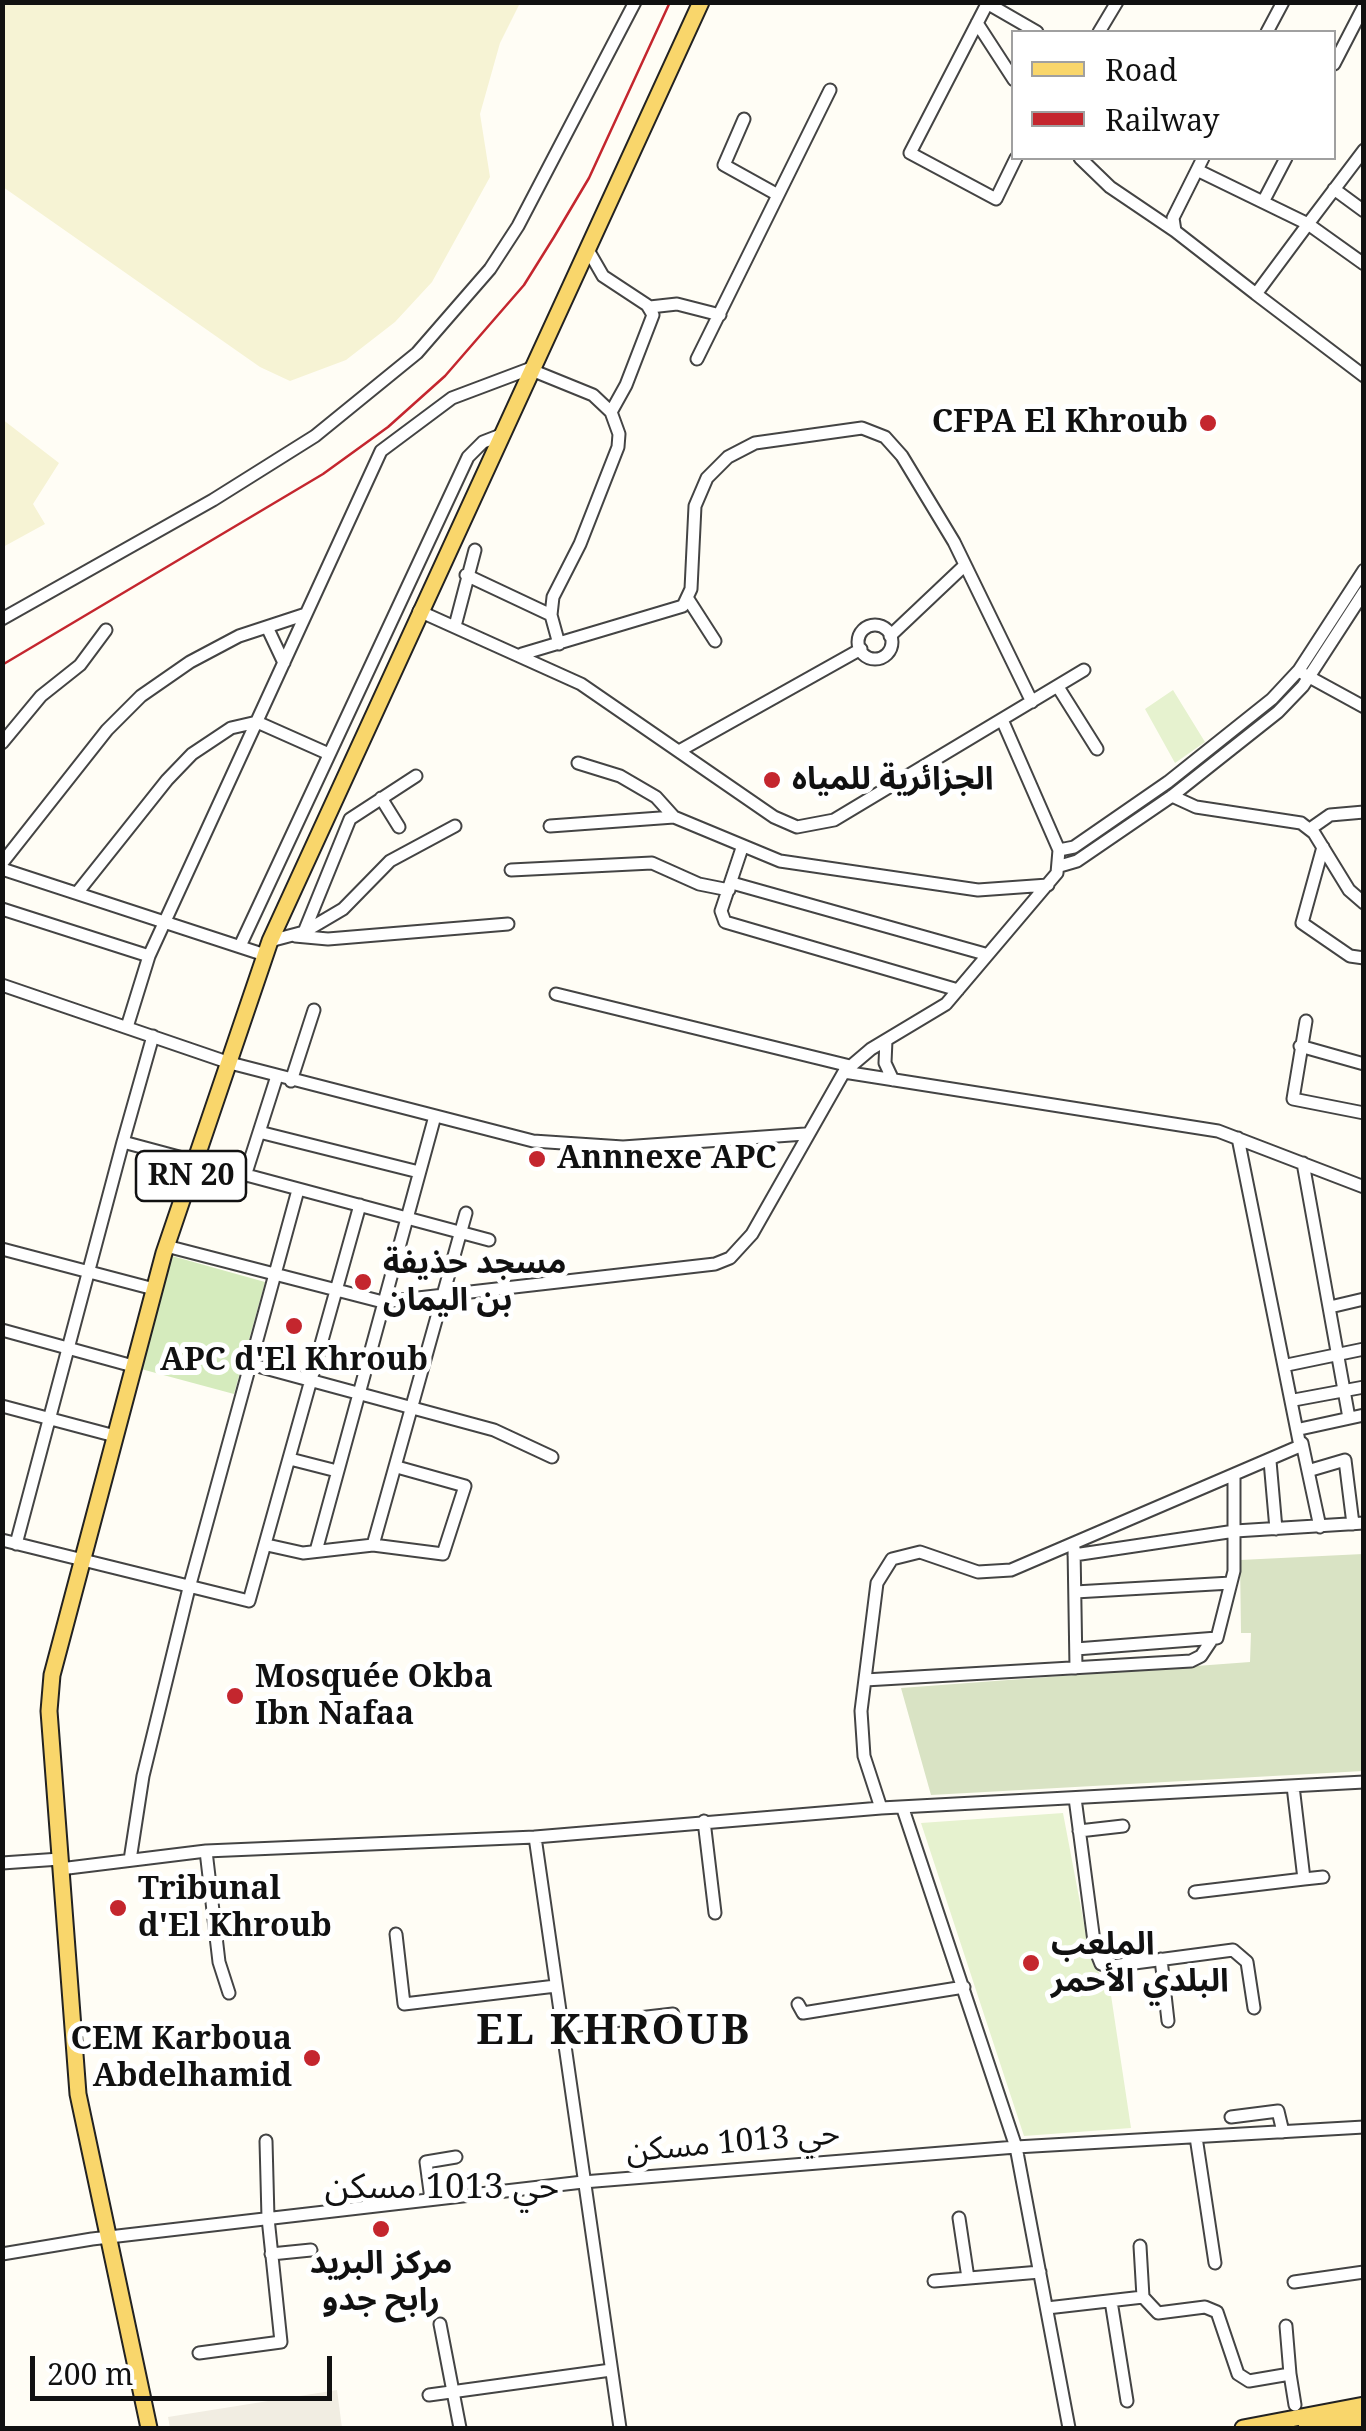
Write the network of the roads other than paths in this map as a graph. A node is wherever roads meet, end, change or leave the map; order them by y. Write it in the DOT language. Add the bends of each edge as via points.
graph roads {
  1 [pos="635,2"];
  2 [pos="701,2"];
  3 [pos="1117,2"];
  4 [pos="1283,2"];
  5 [pos="986,3"];
  6 [pos="1364,6"];
  7 [pos="976,23"];
  8 [pos="1033,30"];
  9 [pos="1100,30"];
  10 [pos="1268,30"];
  11 [pos="1336,60"];
  12 [pos="1011,76"];
  13 [pos="830,90"];
  14 [pos="744,118"];
  15 [pos="1364,150"];
  16 [pos="1015,160"];
  17 [pos="1082,160"];
  18 [pos="1285,160"];
  19 [pos="1200,164"];
  20 [pos="1334,189"];
  21 [pos="778,195"];
  22 [pos="1263,202"];
  23 [pos="1364,211"];
  24 [pos="1308,224"];
  25 [pos="1176,230"];
  26 [pos="588,250"];
  27 [pos="1364,264"];
  28 [pos="1256,294"];
  29 [pos="650,308"];
  30 [pos="720,316"];
  31 [pos="697,359"];
  32 [pos="533,369"];
  33 [pos="1364,376"];
  34 [pos="611,412"];
  35 [pos="500,435"];
  36 [pos="475,550"];
  37 [pos="964,566"];
  38 [pos="1364,570"];
  39 [pos="416,572"];
  40 [pos="466,575"];
  41 [pos="434,579"];
  42 [pos="1364,592"];
  43 [pos="688,598"];
  44 [pos="419,611"];
  45 [pos="306,614"];
  46 [pos="552,615"];
  47 [pos="2,619"];
  48 [pos="455,626"];
  49 [pos="267,627"];
  50 [pos="106,630"];
  51 [pos="890,636"];
  52 [pos="715,641"];
  53 [pos="559,644"];
  54 [pos="861,650"];
  55 [pos="522,654"];
  56 [pos="284,663"];
  57 [pos="1084,670"];
  58 [pos="1304,674"];
  59 [pos="1058,687"];
  60 [pos="1032,702"];
  61 [pos="1364,707"];
  62 [pos="257,722"];
  63 [pos="1003,722"];
  64 [pos="2,743"];
  65 [pos="1098,749"];
  66 [pos="679,751"];
  67 [pos="329,754"];
  68 [pos="578,763"];
  69 [pos="416,776"];
  70 [pos="1172,796"];
  71 [pos="381,798"];
  72 [pos="1364,812"];
  73 [pos="674,818"];
  74 [pos="455,826"];
  75 [pos="550,826"];
  76 [pos="399,828"];
  77 [pos="1310,830"];
  78 [pos="1323,847"];
  79 [pos="742,848"];
  80 [pos="1059,850"];
  81 [pos="2,866"];
  82 [pos="1060,866"];
  83 [pos="510,870"];
  84 [pos="1048,885"];
  85 [pos="731,886"];
  86 [pos="77,893"];
  87 [pos="1364,903"];
  88 [pos="2,910"];
  89 [pos="164,922"];
  90 [pos="508,924"];
  91 [pos="299,934"];
  92 [pos="240,946"];
  93 [pos="268,948"];
  94 [pos="985,954"];
  95 [pos="149,956"];
  96 [pos="1364,958"];
  97 [pos="2,985"];
  98 [pos="958,990"];
  99 [pos="556,994"];
  100 [pos="314,1010"];
  101 [pos="1306,1020"];
  102 [pos="127,1027"];
  103 [pos="153,1036"];
  104 [pos="886,1040"];
  105 [pos="1300,1046"];
  106 [pos="230,1063"];
  107 [pos="1364,1064"];
  108 [pos="847,1069"];
  109 [pos="277,1076"];
  110 [pos="291,1080"];
  111 [pos="893,1080"];
  112 [pos="1364,1113"];
  113 [pos="435,1116"];
  114 [pos="259,1132"];
  115 [pos="805,1134"];
  116 [pos="1238,1138"];
  117 [pos="123,1142"];
  118 [pos="196,1163"];
  119 [pos="1303,1163"];
  120 [pos="420,1172"];
  121 [pos="244,1176"];
  122 [pos="1364,1187"];
  123 [pos="298,1190"];
  124 [pos="360,1206"];
  125 [pos="466,1213"];
  126 [pos="407,1218"];
  127 [pos="461,1232"];
  128 [pos="488,1240"];
  129 [pos="166,1246"];
  130 [pos="2,1250"];
  131 [pos="90,1272"];
  132 [pos="274,1276"];
  133 [pos="154,1289"];
  134 [pos="335,1293"];
  135 [pos="443,1296"];
  136 [pos="1364,1299"];
  137 [pos="383,1302"];
  138 [pos="1330,1306"];
  139 [pos="2,1330"];
  140 [pos="70,1349"];
  141 [pos="1364,1349"];
  142 [pos="1340,1354"];
  143 [pos="250,1364"];
  144 [pos="1287,1365"];
  145 [pos="134,1366"];
  146 [pos="312,1382"];
  147 [pos="1364,1387"];
  148 [pos="1343,1392"];
  149 [pos="358,1396"];
  150 [pos="1294,1400"];
  151 [pos="2,1406"];
  152 [pos="413,1410"];
  153 [pos="1364,1415"];
  154 [pos="51,1418"];
  155 [pos="1349,1418"];
  156 [pos="1300,1429"];
  157 [pos="114,1436"];
  158 [pos="1302,1443"];
  159 [pos="552,1457"];
  160 [pos="290,1459"];
  161 [pos="1270,1460"];
  162 [pos="397,1467"];
  163 [pos="337,1470"];
  164 [pos="1311,1470"];
  165 [pos="1234,1476"];
  166 [pos="1357,1493"];
  167 [pos="1358,1523"];
  168 [pos="1320,1527"];
  169 [pos="1276,1529"];
  170 [pos="1236,1530"];
  171 [pos="9,1542"];
  172 [pos="267,1545"];
  173 [pos="373,1546"];
  174 [pos="1074,1549"];
  175 [pos="316,1550"];
  176 [pos="80,1560"];
  177 [pos="1232,1583"];
  178 [pos="189,1588"];
  179 [pos="1075,1592"];
  180 [pos="1211,1640"];
  181 [pos="1076,1649"];
  182 [pos="1076,1668"];
  183 [pos="865,1680"];
  184 [pos="1364,1782"];
  185 [pos="1293,1786"];
  186 [pos="1075,1798"];
  187 [pos="881,1808"];
  188 [pos="904,1809"];
  189 [pos="704,1821"];
  190 [pos="1124,1826"];
  191 [pos="1080,1831"];
  192 [pos="536,1837"];
  193 [pos="206,1851"];
  194 [pos="130,1860"];
  195 [pos="2,1863"];
  196 [pos="60,1864"];
  197 [pos="1322,1877"];
  198 [pos="1304,1879"];
  199 [pos="1195,1892"];
  200 [pos="715,1913"];
  201 [pos="396,1934"];
  202 [pos="1161,1960"];
  203 [pos="556,1986"];
  204 [pos="964,1987"];
  205 [pos="229,1993"];
  206 [pos="798,2004"];
  207 [pos="1254,2008"];
  208 [pos="672,2014"];
  209 [pos="1168,2021"];
  210 [pos="562,2027"];
  211 [pos="1231,2117"];
  212 [pos="1364,2127"];
  213 [pos="1282,2132"];
  214 [pos="1196,2137"];
  215 [pos="266,2141"];
  216 [pos="1016,2147"];
  217 [pos="456,2156"];
  218 [pos="582,2182"];
  219 [pos="431,2199"];
  220 [pos="268,2218"];
  221 [pos="959,2218"];
  222 [pos="108,2239"];
  223 [pos="1140,2246"];
  224 [pos="312,2250"];
  225 [pos="2,2254"];
  226 [pos="272,2254"];
  227 [pos="1215,2263"];
  228 [pos="1040,2272"];
  229 [pos="1364,2272"];
  230 [pos="968,2278"];
  231 [pos="934,2281"];
  232 [pos="1294,2282"];
  233 [pos="1143,2297"];
  234 [pos="1112,2300"];
  235 [pos="1048,2308"];
  236 [pos="440,2324"];
  237 [pos="1286,2326"];
  238 [pos="199,2353"];
  239 [pos="611,2370"];
  240 [pos="1290,2374"];
  241 [pos="456,2391"];
  242 [pos="430,2395"];
  243 [pos="1127,2401"];
  244 [pos="1295,2405"];
  245 [pos="1364,2405"];
  246 [pos="1364,2418"];
  247 [pos="149,2428"];
  248 [pos="460,2428"];
  249 [pos="620,2428"];
  250 [pos="1069,2428"];
  251 [pos="1243,2428"];
  252 [pos="1306,2428"];
  1 -- 47 [label="street" via="518,226 418,354 315,436"];
  2 -- 26 [label="main road, RN 20"];
  3 -- 9 [label="street"];
  4 -- 10 [label="street"];
  5 -- 7 [label="street"];
  5 -- 8 [label="street"];
  6 -- 11 [label="street"];
  7 -- 12 [label="street"];
  7 -- 16 [label="street" via="910,153 996,199"];
  13 -- 21 [label="street"];
  14 -- 21 [label="street" via="724,165"];
  15 -- 20 [label="street"];
  17 -- 25 [label="street"];
  18 -- 22 [label="street"];
  19 -- 22 [label="street"];
  19 -- 25 [label="street" via="1173,218"];
  20 -- 23 [label="street"];
  20 -- 24 [label="street"];
  21 -- 30 [label="street"];
  22 -- 24 [label="street"];
  24 -- 27 [label="street"];
  24 -- 28 [label="street"];
  25 -- 28 [label="street"];
  26 -- 29 [label="street" via="610,283"];
  26 -- 32 [label="main road, RN 20"];
  28 -- 33 [label="street"];
  29 -- 30 [label="street" via="678,304"];
  29 -- 34 [label="street" via="652,322"];
  30 -- 31 [label="street"];
  32 -- 34 [label="street" via="593,395"];
  32 -- 35 [label="main road, RN 20"];
  32 -- 45 [label="street" via="452,398 381,451"];
  34 -- 46 [label="street" via="618,446 553,597"];
  35 -- 39 [label="street" via="468,457"];
  35 -- 41 [label="main road, RN 20"];
  36 -- 40 [label="street"];
  37 -- 43 [label="street" via="894,446 874,431 850,427 756,444 716,466 695,506"];
  37 -- 51 [label="street"];
  37 -- 60 [label="street"];
  38 -- 58 [label="street"];
  39 -- 41 [label="main road"];
  39 -- 67 [label="street"];
  40 -- 46 [label="street"];
  40 -- 48 [label="street"];
  41 -- 44 [label="main road, RN 20"];
  42 -- 58 [label="street"];
  43 -- 52 [label="street"];
  43 -- 53 [label="street" via="674,611"];
  44 -- 48 [label="street"];
  44 -- 93 [label="main road, RN 20"];
  45 -- 49 [label="street"];
  45 -- 56 [label="street"];
  46 -- 53 [label="street"];
  48 -- 55 [label="street"];
  49 -- 56 [label="street"];
  49 -- 81 [label="street" via="190,662 123,712"];
  50 -- 64 [label="street"];
  51 -- 54 [label="street" via="893,647 872,659"];
  51 -- 54 [label="street" via="877,625 857,637"];
  53 -- 55 [label="street"];
  54 -- 66 [label="street"];
  55 -- 66 [label="street"];
  56 -- 62 [label="street"];
  57 -- 59 [label="street"];
  58 -- 61 [label="street"];
  58 -- 70 [label="street" via="1278,712"];
  58 -- 80 [label="street" via="1168,782 1074,847"];
  59 -- 60 [label="street"];
  59 -- 65 [label="street"];
  60 -- 63 [label="street"];
  62 -- 67 [label="street"];
  62 -- 86 [label="street" via="231,728 192,754"];
  62 -- 89 [label="street"];
  63 -- 66 [label="street" via="834,820 810,827 774,817"];
  63 -- 80 [label="street"];
  67 -- 92 [label="street"];
  68 -- 73 [label="street" via="620,776"];
  69 -- 71 [label="street"];
  70 -- 77 [label="street" via="1206,809 1290,819"];
  70 -- 82 [label="street"];
  71 -- 76 [label="street"];
  71 -- 91 [label="street" via="347,824"];
  72 -- 77 [label="street" via="1330,815"];
  73 -- 75 [label="street"];
  73 -- 79 [label="street"];
  74 -- 91 [label="street" via="390,860 350,905"];
  77 -- 78 [label="street"];
  78 -- 87 [label="street"];
  78 -- 96 [label="street" via="1302,924"];
  79 -- 84 [label="street" via="780,861 978,890"];
  79 -- 85 [label="street"];
  80 -- 82 [label="street"];
  81 -- 86 [label="street"];
  82 -- 84 [label="street"];
  83 -- 85 [label="street" via="652,863 699,884"];
  84 -- 94 [label="street"];
  85 -- 94 [label="street"];
  85 -- 98 [label="street" via="721,914 728,924"];
  86 -- 89 [label="street"];
  88 -- 95 [label="street"];
  89 -- 92 [label="street"];
  89 -- 95 [label="street"];
  90 -- 91 [label="street" via="320,940"];
  91 -- 93 [label="street"];
  92 -- 93 [label="street"];
  93 -- 106 [label="main road, RN 20"];
  94 -- 98 [label="street"];
  95 -- 102 [label="street"];
  97 -- 102 [label="street"];
  98 -- 104 [label="street" via="928,1018"];
  99 -- 108 [label="street"];
  100 -- 110 [label="street"];
  101 -- 105 [label="street"];
  102 -- 103 [label="street"];
  103 -- 106 [label="street"];
  103 -- 117 [label="street"];
  104 -- 108 [label="street"];
  104 -- 111 [label="street"];
  105 -- 107 [label="street"];
  105 -- 112 [label="street" via="1292,1098"];
  106 -- 109 [label="street"];
  106 -- 118 [label="main road, RN 20"];
  108 -- 111 [label="street"];
  108 -- 115 [label="street"];
  109 -- 110 [label="street"];
  109 -- 114 [label="street"];
  110 -- 113 [label="street"];
  111 -- 116 [label="street"];
  113 -- 115 [label="street" via="578,1146"];
  113 -- 120 [label="street"];
  114 -- 120 [label="street"];
  114 -- 121 [label="street"];
  115 -- 135 [label="street" via="752,1234 730,1258"];
  116 -- 119 [label="street"];
  116 -- 144 [label="street"];
  117 -- 118 [label="street"];
  117 -- 131 [label="street"];
  118 -- 121 [label="street"];
  118 -- 129 [label="main road, RN 20"];
  119 -- 122 [label="street"];
  119 -- 138 [label="street"];
  120 -- 126 [label="street"];
  121 -- 123 [label="street"];
  123 -- 124 [label="street"];
  123 -- 132 [label="street"];
  124 -- 126 [label="street"];
  124 -- 134 [label="street"];
  125 -- 127 [label="street"];
  126 -- 127 [label="street"];
  126 -- 137 [label="street"];
  127 -- 128 [label="street"];
  127 -- 135 [label="street"];
  129 -- 132 [label="street"];
  129 -- 133 [label="main road, RN 20"];
  130 -- 131 [label="street"];
  131 -- 133 [label="street"];
  131 -- 140 [label="street"];
  132 -- 134 [label="street"];
  132 -- 143 [label="street"];
  133 -- 145 [label="main road, RN 20"];
  134 -- 137 [label="street"];
  134 -- 146 [label="street"];
  135 -- 137 [label="street"];
  135 -- 152 [label="street"];
  136 -- 138 [label="street"];
  137 -- 149 [label="street"];
  138 -- 142 [label="street"];
  139 -- 140 [label="street"];
  140 -- 145 [label="street"];
  140 -- 154 [label="street"];
  141 -- 142 [label="street"];
  142 -- 144 [label="street"];
  142 -- 148 [label="street"];
  143 -- 146 [label="street"];
  143 -- 178 [label="street"];
  144 -- 150 [label="street"];
  145 -- 157 [label="main road, RN 20"];
  146 -- 149 [label="street"];
  146 -- 160 [label="street"];
  147 -- 148 [label="street"];
  148 -- 150 [label="street"];
  148 -- 155 [label="street"];
  149 -- 152 [label="street"];
  149 -- 163 [label="street"];
  150 -- 156 [label="street"];
  151 -- 154 [label="street"];
  152 -- 159 [label="street" via="512,1436"];
  152 -- 162 [label="street"];
  153 -- 155 [label="street"];
  154 -- 157 [label="street"];
  154 -- 171 [label="street"];
  155 -- 156 [label="street"];
  156 -- 158 [label="street"];
  157 -- 176 [label="main road, RN 20"];
  158 -- 161 [label="street"];
  158 -- 164 [label="street"];
  160 -- 163 [label="street"];
  160 -- 172 [label="street"];
  161 -- 165 [label="street"];
  161 -- 169 [label="street"];
  162 -- 173 [label="street"];
  162 -- 173 [label="street" via="465,1486 443,1554"];
  163 -- 175 [label="street"];
  164 -- 166 [label="street" via="1345,1460"];
  164 -- 168 [label="street"];
  165 -- 170 [label="street"];
  165 -- 174 [label="street"];
  166 -- 167 [label="street"];
  167 -- 168 [label="street"];
  168 -- 169 [label="street"];
  169 -- 170 [label="street"];
  170 -- 174 [label="street"];
  170 -- 177 [label="street"];
  171 -- 176 [label="street"];
  172 -- 175 [label="street" via="302,1554"];
  172 -- 178 [label="street" via="250,1601"];
  173 -- 175 [label="street"];
  174 -- 179 [label="street"];
  174 -- 183 [label="street" via="989,1573 920,1552 892,1558 877,1583"];
  176 -- 178 [label="street"];
  176 -- 196 [label="main road, RN 20" via="49,1710"];
  177 -- 179 [label="street"];
  177 -- 180 [label="street" via="1221,1631"];
  178 -- 194 [label="street"];
  179 -- 181 [label="street"];
  180 -- 181 [label="street"];
  180 -- 182 [label="street" via="1191,1661"];
  181 -- 182 [label="street"];
  182 -- 183 [label="street"];
  183 -- 187 [label="street" via="862,1741"];
  184 -- 185 [label="street"];
  185 -- 186 [label="street"];
  185 -- 198 [label="street"];
  186 -- 188 [label="street"];
  186 -- 191 [label="street"];
  187 -- 188 [label="street"];
  187 -- 189 [label="street"];
  188 -- 204 [label="street"];
  189 -- 192 [label="street"];
  189 -- 200 [label="street"];
  190 -- 191 [label="street"];
  191 -- 202 [label="street" via="1101,1964"];
  192 -- 193 [label="street"];
  192 -- 203 [label="street"];
  193 -- 194 [label="street"];
  193 -- 205 [label="street"];
  194 -- 196 [label="street"];
  195 -- 196 [label="street"];
  196 -- 222 [label="main road, RN 20" via="78,2094"];
  197 -- 198 [label="street"];
  198 -- 199 [label="street"];
  201 -- 203 [label="street" via="404,2004"];
  202 -- 207 [label="street" via="1234,1950 1247,1962"];
  202 -- 209 [label="street"];
  203 -- 210 [label="street"];
  204 -- 206 [label="street" via="802,2013"];
  204 -- 216 [label="street" via="1016,2129"];
  208 -- 210 [label="street"];
  210 -- 218 [label="street"];
  211 -- 213 [label="street" via="1278,2111"];
  212 -- 213 [label="street, حي 1013 مسكن"];
  213 -- 214 [label="street, حي 1013 مسكن"];
  214 -- 216 [label="street, حي 1013 مسكن"];
  214 -- 227 [label="street"];
  215 -- 220 [label="street"];
  216 -- 218 [label="street, حي 1013 مسكن"];
  216 -- 228 [label="street"];
  217 -- 219 [label="street" via="426,2162"];
  218 -- 219 [label="street, حي 1013 مسكن"];
  218 -- 239 [label="street"];
  219 -- 220 [label="street, حي 1013 مسكن"];
  220 -- 222 [label="street, حي 1013 مسكن"];
  220 -- 226 [label="street"];
  221 -- 230 [label="street"];
  222 -- 225 [label="street, حي 1013 مسكن"];
  222 -- 247 [label="main road, RN 20"];
  223 -- 233 [label="street"];
  224 -- 226 [label="street"];
  226 -- 238 [label="street" via="281,2342"];
  228 -- 230 [label="street"];
  228 -- 235 [label="street"];
  229 -- 232 [label="street"];
  230 -- 231 [label="street"];
  233 -- 234 [label="street"];
  233 -- 240 [label="street" via="1158,2313 1217,2312 1243,2379"];
  234 -- 235 [label="street"];
  234 -- 243 [label="street"];
  235 -- 250 [label="street"];
  236 -- 241 [label="street"];
  237 -- 240 [label="street"];
  239 -- 241 [label="street"];
  239 -- 249 [label="street"];
  240 -- 244 [label="street"];
  241 -- 242 [label="street"];
  241 -- 248 [label="street"];
  245 -- 251 [label="main road"];
  246 -- 252 [label="main road"];
}
